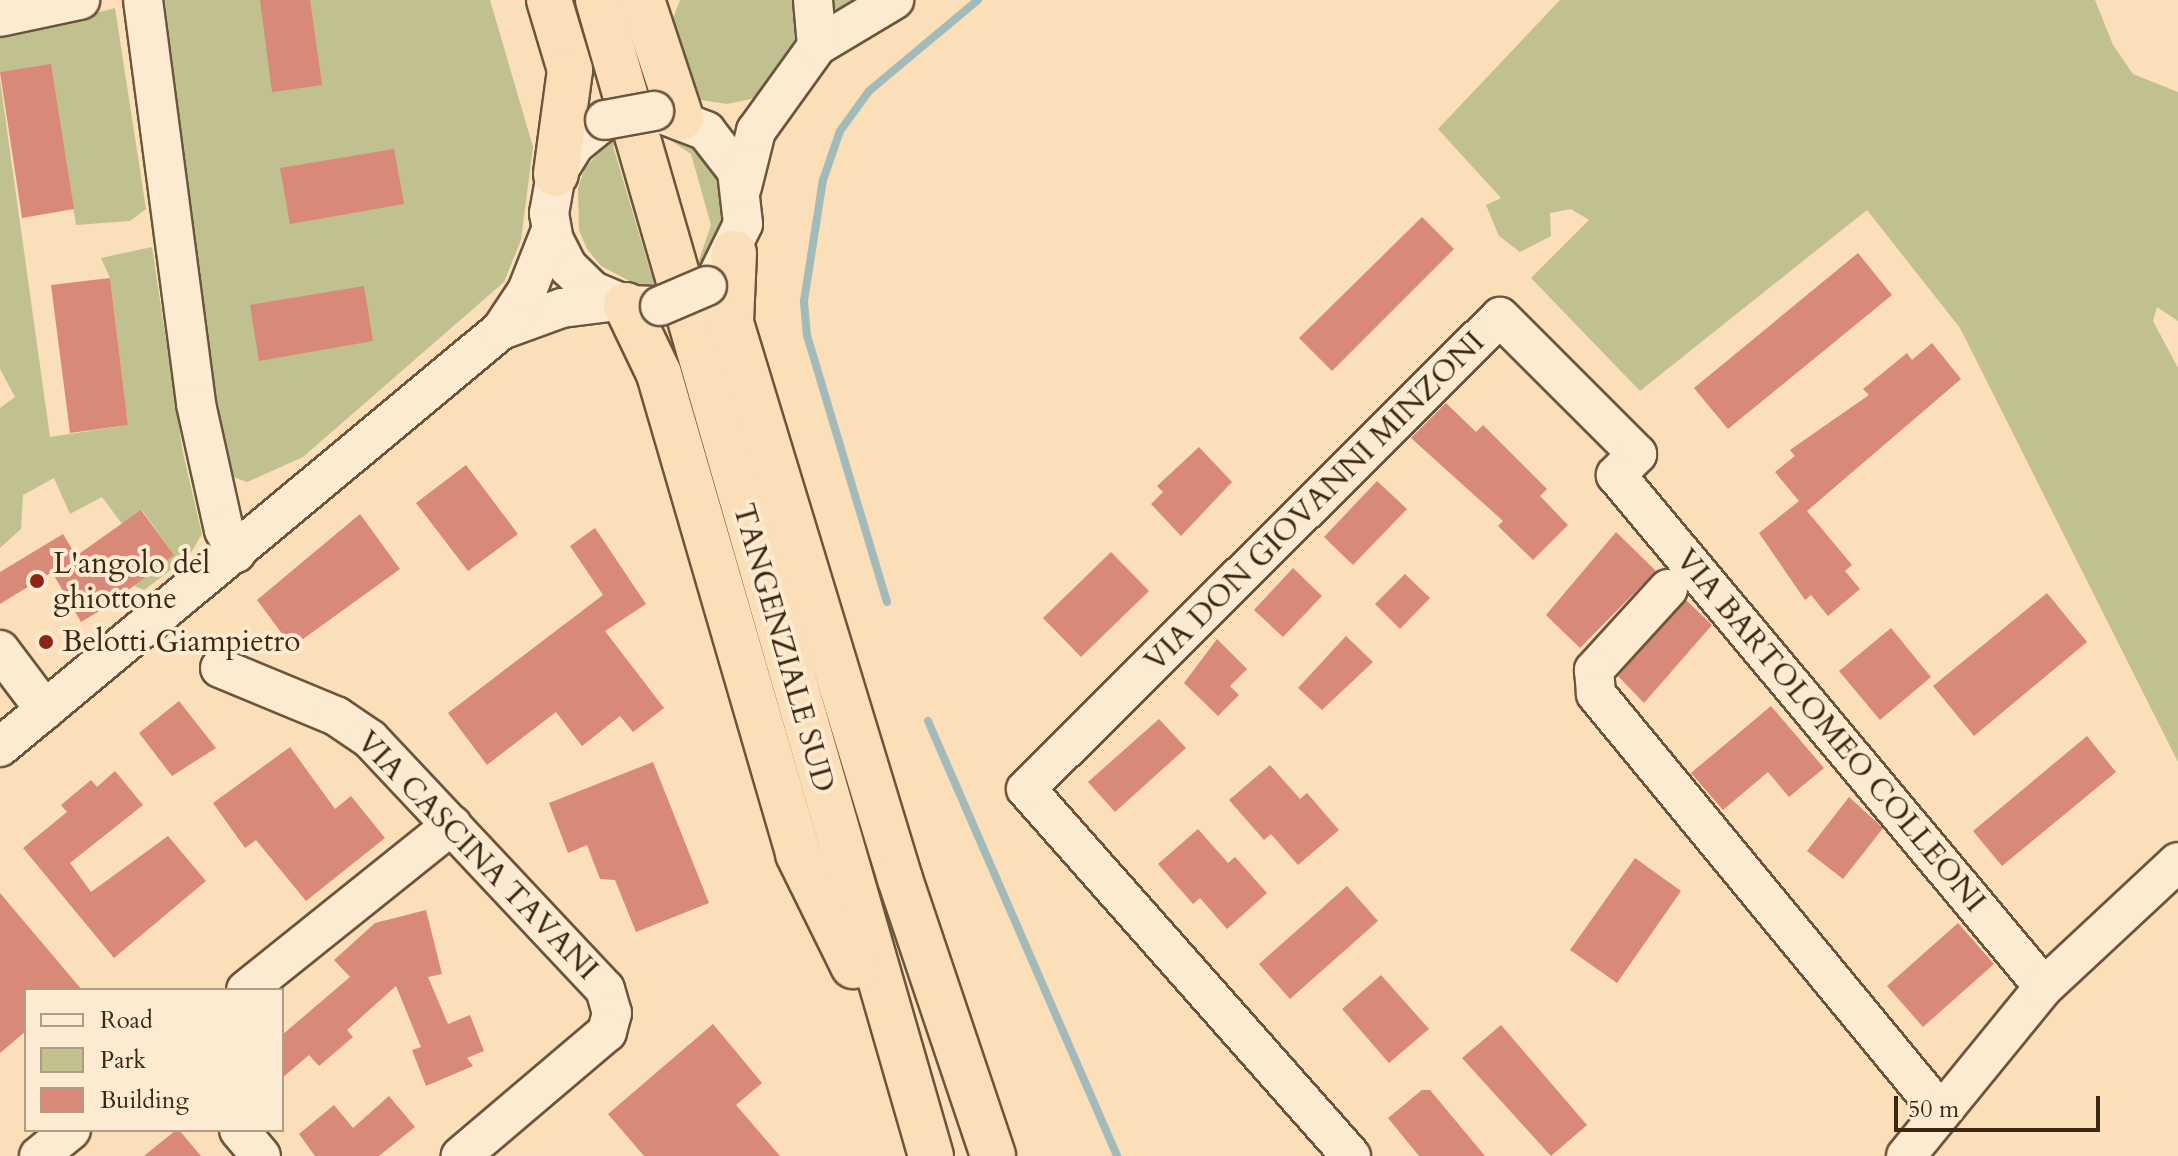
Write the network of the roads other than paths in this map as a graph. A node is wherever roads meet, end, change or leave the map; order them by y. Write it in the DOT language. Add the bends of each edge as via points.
graph roads {
  1 [pos="80,0"];
  2 [pos="143,0"];
  3 [pos="549,0"];
  4 [pos="598,0"];
  5 [pos="642,0"];
  6 [pos="813,0"];
  7 [pos="894,0"];
  8 [pos="0,17"];
  9 [pos="817,46"];
  10 [pos="786,90"];
  11 [pos="666,122"];
  12 [pos="556,174"];
  13 [pos="742,187"];
  14 [pos="551,230"];
  15 [pos="725,265"];
  16 [pos="627,304"];
  17 [pos="501,330"];
  18 [pos="1626,464"];
  19 [pos="236,553"];
  20 [pos="1668,589"];
  21 [pos="0,650"];
  22 [pos="220,668"];
  23 [pos="45,710"];
  24 [pos="0,747"];
  25 [pos="452,825"];
  26 [pos="2178,862"];
  27 [pos="2044,987"];
  28 [pos="248,988"];
  29 [pos="897,1050"];
  30 [pos="971,1096"];
  31 [pos="1940,1111"];
  32 [pos="69,1132"];
  33 [pos="241,1132"];
  34 [pos="39,1156"];
  35 [pos="261,1156"];
  36 [pos="461,1156"];
  37 [pos="931,1156"];
  38 [pos="981,1156"];
  39 [pos="993,1156"];
  40 [pos="1351,1156"];
  41 [pos="1906,1156"];
  1 -- 8 [label="street"];
  2 -- 19 [label="street" via="196,404 224,530"];
  3 -- 12 [label="highway" via="570,70"];
  4 -- 11 [label="highway" via="621,78"];
  5 -- 11 [label="highway"];
  6 -- 9 [label="street"];
  7 -- 9 [label="street"];
  9 -- 10 [label="street"];
  10 -- 11 [label="street"];
  10 -- 13 [label="street" via="751,140"];
  11 -- 12 [label="street, bridge" via="605,120 582,137"];
  11 -- 13 [label="street" via="723,148"];
  11 -- 29 [label="highway, TANGENZIALE SUD"];
  12 -- 14 [label="street"];
  13 -- 15 [label="street" via="743,224"];
  14 -- 16 [label="street" via="574,273"];
  14 -- 17 [label="street" via="527,291"];
  15 -- 16 [label="street, bridge" via="676,302"];
  15 -- 30 [label="highway" via="731,323"];
  16 -- 17 [label="street" via="562,308"];
  16 -- 29 [label="highway" via="659,374 798,854"];
  17 -- 19 [label="street"];
  18 -- 27 [label="street, VIA BARTOLOMEO COLLEONI"];
  18 -- 40 [label="street, VIA DON GIOVANNI MINZONI" via="1500,317 1026,789"];
  19 -- 23 [label="street"];
  20 -- 31 [label="street, VIA BARTOLOMEO COLLEONI" via="1594,670 1596,694"];
  21 -- 23 [label="street"];
  22 -- 25 [label="street, VIA CASCINA TAVANI" via="336,716 370,739"];
  23 -- 24 [label="street"];
  25 -- 28 [label="street"];
  25 -- 36 [label="street, VIA CASCINA TAVANI" via="605,989 612,1013 607,1032"];
  26 -- 27 [label="street"];
  27 -- 31 [label="street"];
  29 -- 37 [label="highway, TANGENZIALE SUD"];
  30 -- 38 [label="highway"];
  30 -- 39 [label="highway"];
  31 -- 41 [label="street"];
  32 -- 34 [label="street"];
  33 -- 35 [label="street"];
}
